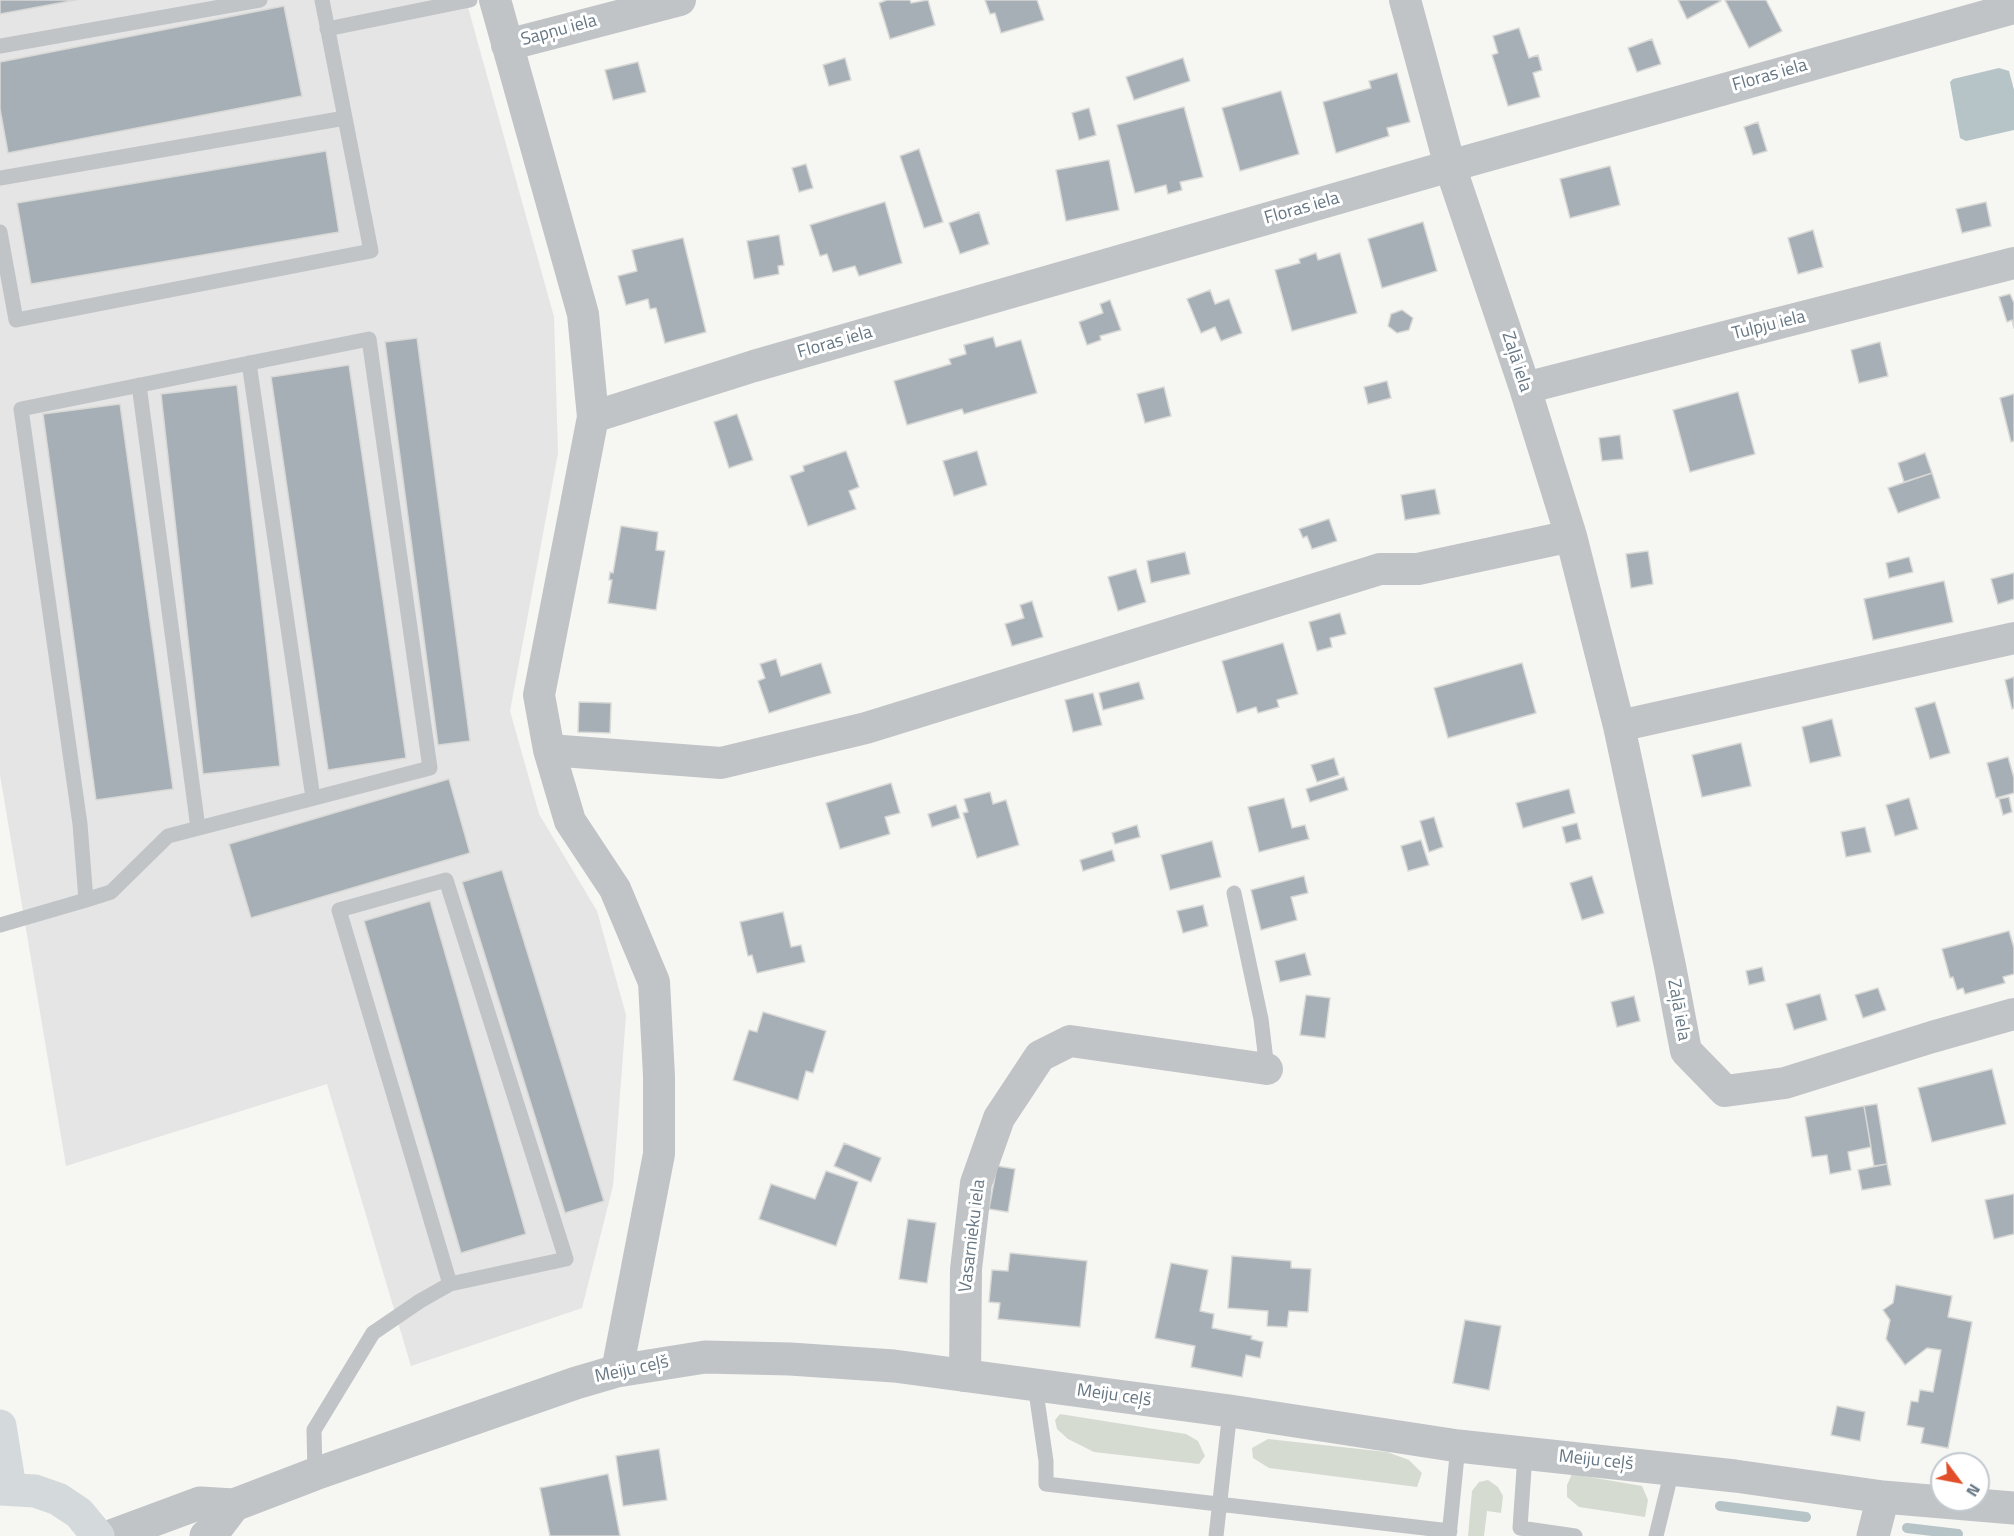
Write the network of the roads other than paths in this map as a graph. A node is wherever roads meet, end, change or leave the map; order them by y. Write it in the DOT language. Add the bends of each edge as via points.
graph roads {
  1 [pos="260,0"];
  2 [pos="322,0"];
  3 [pos="470,0"];
  4 [pos="495,0"];
  5 [pos="680,0"];
  6 [pos="1405,0"];
  7 [pos="2014,8"];
  8 [pos="327,29"];
  9 [pos="507,45"];
  10 [pos="0,46"];
  11 [pos="345,118"];
  12 [pos="1450,166"];
  13 [pos="0,178"];
  14 [pos="0,232"];
  15 [pos="2014,263"];
  16 [pos="249,363"];
  17 [pos="139,386"];
  18 [pos="1525,388"];
  19 [pos="593,417"];
  20 [pos="1571,536"];
  21 [pos="2014,638"];
  22 [pos="1619,726"];
  23 [pos="549,750"];
  24 [pos="313,798"];
  25 [pos="198,828"];
  26 [pos="1234,893"];
  27 [pos="86,900"];
  28 [pos="0,925"];
  29 [pos="2014,1014"];
  30 [pos="1267,1069"];
  31 [pos="450,1284"];
  32 [pos="616,1371"];
  33 [pos="965,1376"];
  34 [pos="1035,1385"];
  35 [pos="1230,1412"];
  36 [pos="0,1425"];
  37 [pos="1458,1446"];
  38 [pos="1525,1454"];
  39 [pos="1672,1470"];
  40 [pos="315,1474"];
  41 [pos="5,1489"];
  42 [pos="1883,1497"];
  43 [pos="1220,1504"];
  44 [pos="234,1505"];
  45 [pos="2014,1508"];
  46 [pos="1450,1534"];
  47 [pos="98,1536"];
  48 [pos="111,1536"];
  49 [pos="207,1536"];
  50 [pos="1216,1536"];
  51 [pos="1575,1536"];
  52 [pos="1656,1536"];
  53 [pos="1873,1536"];
  1 -- 10 [label="lane"];
  2 -- 8 [label="lane"];
  3 -- 8 [label="lane"];
  4 -- 9 [label="street"];
  5 -- 9 [label="street, Sapņu iela"];
  6 -- 12 [label="street, Zaļā iela"];
  7 -- 12 [label="street, Floras iela"];
  8 -- 11 [label="lane"];
  9 -- 19 [label="street" via="583,314"];
  11 -- 13 [label="lane"];
  11 -- 14 [label="lane" via="371,251 16,320"];
  12 -- 18 [label="street, Zaļā iela"];
  12 -- 19 [label="street, Floras iela" via="754,366"];
  15 -- 18 [label="street, Tulpju iela"];
  16 -- 17 [label="lane"];
  16 -- 24 [label="lane"];
  16 -- 24 [label="lane" via="369,339 430,768"];
  17 -- 25 [label="lane"];
  17 -- 27 [label="lane" via="21,409 80,824"];
  18 -- 20 [label="street, Zaļā iela"];
  19 -- 23 [label="street" via="539,694"];
  20 -- 22 [label="street, Zaļā iela"];
  20 -- 23 [label="street" via="1418,569 1380,569 866,728 721,763"];
  21 -- 22 [label="street"];
  22 -- 29 [label="street, Zaļā iela" via="1686,1052 1725,1091 1785,1083"];
  23 -- 32 [label="street" via="570,821 615,890 654,982 659,1154"];
  24 -- 25 [label="lane"];
  25 -- 27 [label="lane" via="168,836 111,892"];
  26 -- 30 [label="lane" via="1261,1019"];
  27 -- 28 [label="lane"];
  30 -- 33 [label="street, Vasarnieku iela" via="1070,1041 1040,1056 999,1118 976,1183 966,1269"];
  31 -- 31 [label="lane" via="339,910 446,880 566,1259"];
  31 -- 40 [label="lane" via="374,1333 314,1430"];
  32 -- 33 [label="street, Meiju ceļš" via="705,1357 894,1366"];
  32 -- 40 [label="street, Meiju ceļš"];
  33 -- 34 [label="street, Meiju ceļš"];
  34 -- 35 [label="street, Meiju ceļš"];
  34 -- 43 [label="lane" via="1046,1484"];
  35 -- 37 [label="street, Meiju ceļš"];
  35 -- 43 [label="lane"];
  36 -- 41 [label="main road"];
  37 -- 38 [label="street, Meiju ceļš"];
  37 -- 46 [label="lane"];
  38 -- 39 [label="street, Meiju ceļš"];
  38 -- 51 [label="lane" via="1520,1528"];
  39 -- 42 [label="street, Meiju ceļš"];
  39 -- 52 [label="lane"];
  40 -- 44 [label="street, Meiju ceļš"];
  41 -- 47 [label="main road" via="35,1491 58,1499 79,1513"];
  42 -- 45 [label="street, Meiju ceļš"];
  42 -- 53 [label="street"];
  43 -- 46 [label="lane"];
  43 -- 50 [label="lane"];
  44 -- 48 [label="street, Meiju ceļš" via="200,1503"];
  44 -- 49 [label="street"];
}
